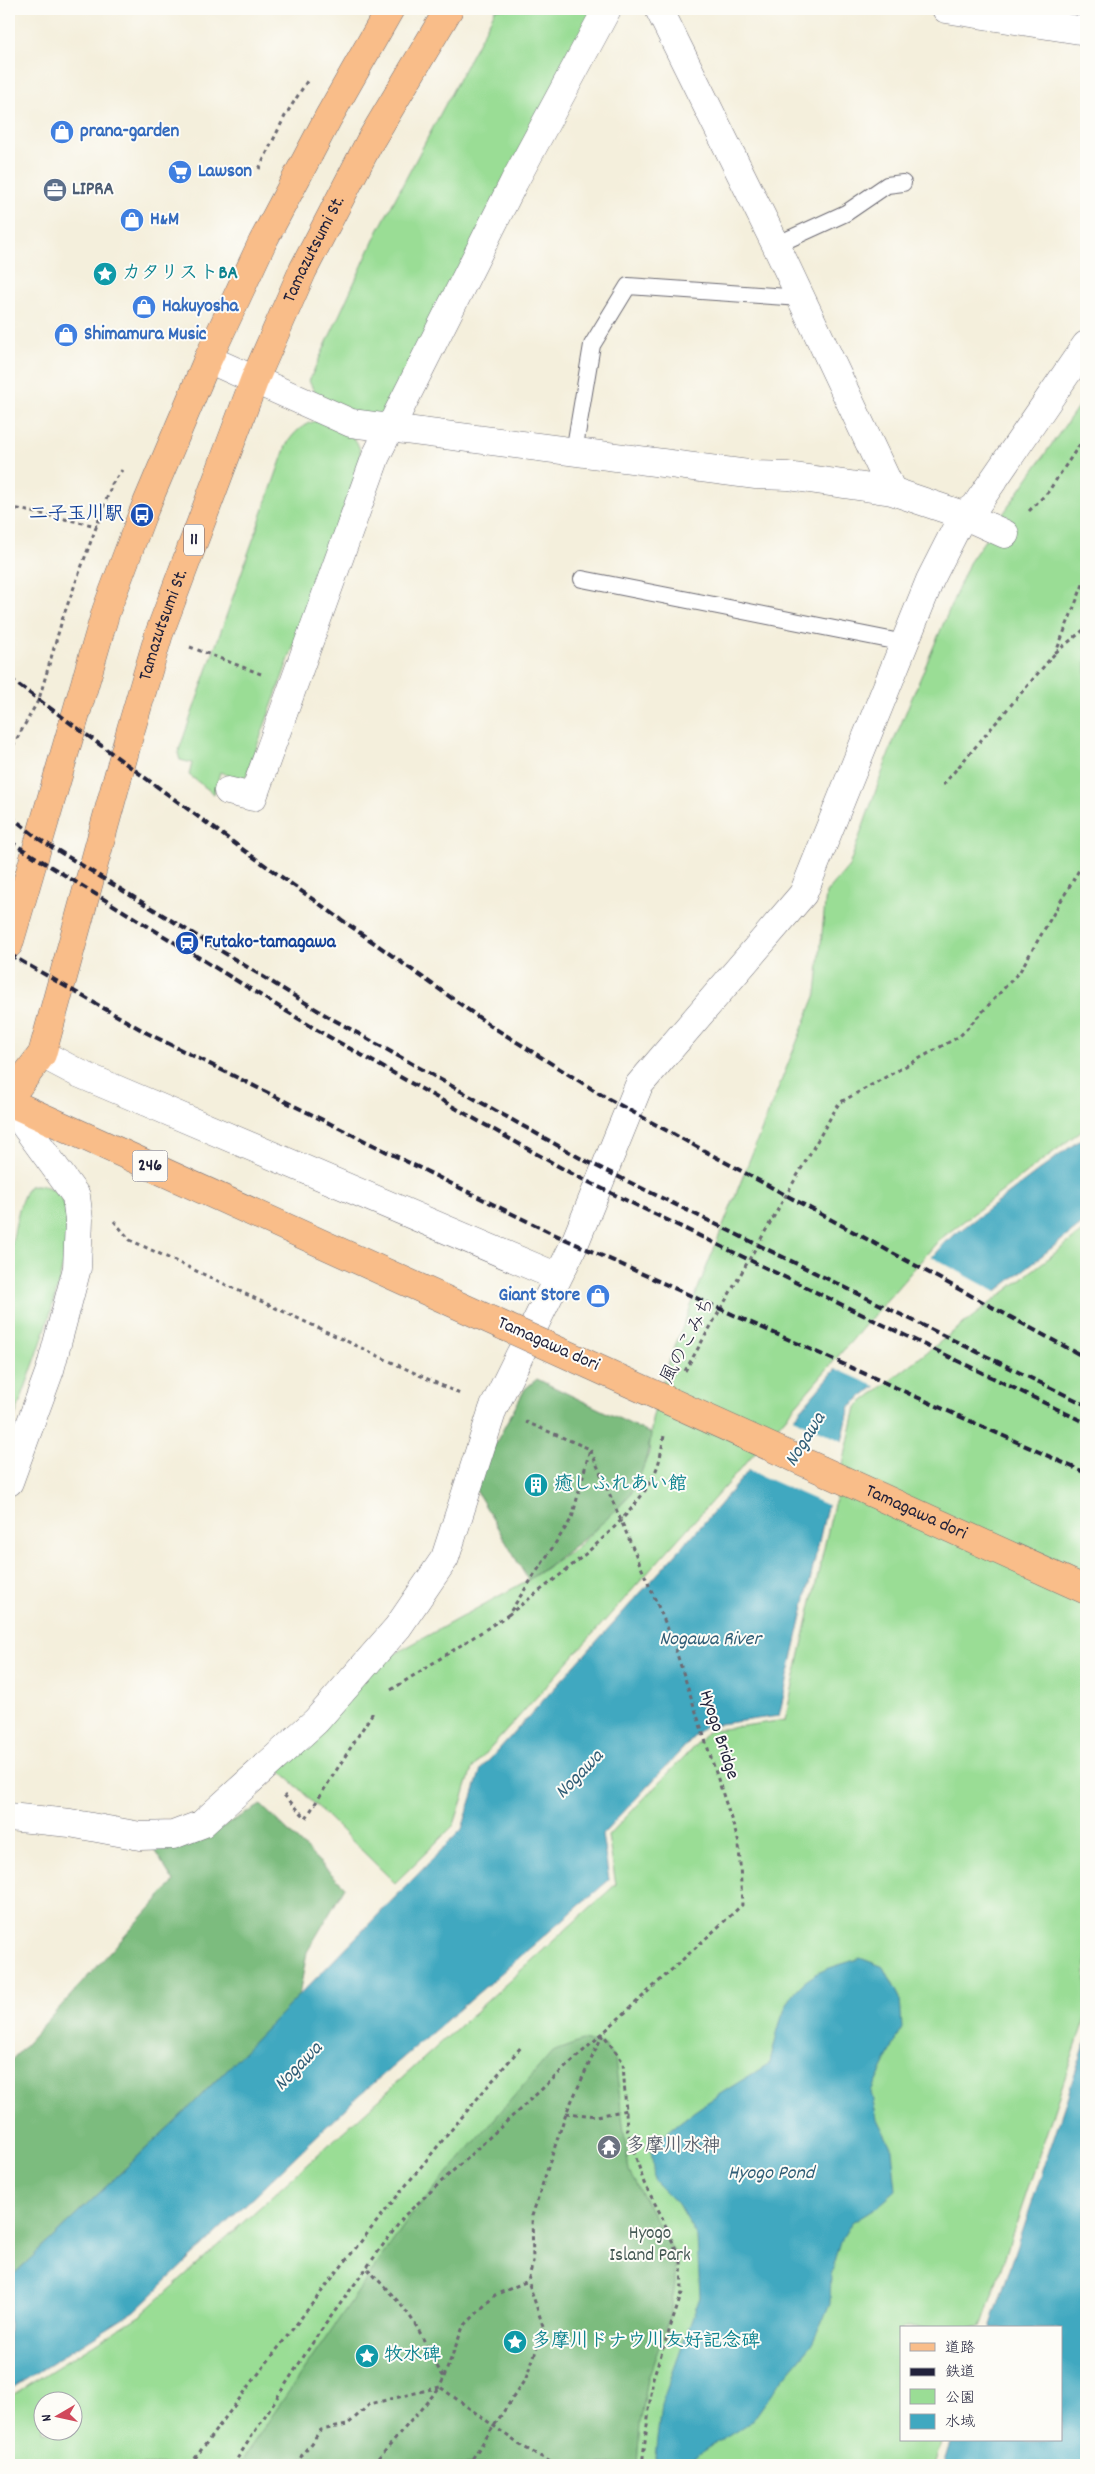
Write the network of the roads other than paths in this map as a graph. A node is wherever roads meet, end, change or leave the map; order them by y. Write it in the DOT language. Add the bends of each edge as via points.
graph roads {
  1 [pos="390,9"];
  2 [pos="449,9"];
  3 [pos="607,9"];
  4 [pos="659,9"];
  5 [pos="946,9"];
  6 [pos="1086,32"];
  7 [pos="903,184"];
  8 [pos="776,245"];
  9 [pos="801,298"];
  10 [pos="1086,345"];
  11 [pos="208,359"];
  12 [pos="254,381"];
  13 [pos="389,429"];
  14 [pos="574,452"];
  15 [pos="892,491"];
  16 [pos="963,515"];
  17 [pos="1005,534"];
  18 [pos="582,579"];
  19 [pos="905,643"];
  20 [pos="228,791"];
  21 [pos="9,944"];
  22 [pos="42,1054"];
  23 [pos="9,1098"];
  24 [pos="9,1103"];
  25 [pos="558,1277"];
  26 [pos="9,1482"];
  27 [pos="1086,1590"];
  28 [pos="9,1817"];
  1 -- 11 [label="main road" via="262,244"];
  2 -- 12 [label="main road, Tamazutsumi St. / 11" via="369,143 303,270"];
  3 -- 13 [label="street" via="514,182"];
  4 -- 8 [label="street"];
  5 -- 6 [label="street"];
  7 -- 8 [label="lane" via="887,185 846,213"];
  8 -- 9 [label="street"];
  9 -- 14 [label="lane" via="628,286 592,345"];
  9 -- 15 [label="street"];
  10 -- 16 [label="street" via="975,507"];
  11 -- 12 [label="street"];
  11 -- 21 [label="main road" via="142,515 106,611"];
  12 -- 13 [label="street" via="351,423"];
  12 -- 22 [label="main road, Tamazutsumi St. / 11" via="159,634"];
  13 -- 14 [label="street"];
  13 -- 20 [label="street" via="355,512 253,797"];
  14 -- 15 [label="street"];
  15 -- 16 [label="street"];
  16 -- 17 [label="street"];
  16 -- 19 [label="street" via="930,580"];
  18 -- 19 [label="lane"];
  19 -- 25 [label="street" via="803,894 639,1085"];
  22 -- 23 [label="main road, Tamazutsumi St. / 11"];
  22 -- 25 [label="street" via="78,1073"];
  24 -- 26 [label="street" via="76,1196 79,1220 77,1268 50,1370"];
  24 -- 27 [label="main road, Tamagawa dori / 246, bridge"];
  25 -- 28 [label="street" via="493,1408 445,1558 398,1627 316,1722 202,1824 173,1834 140,1836 70,1823"];
}
